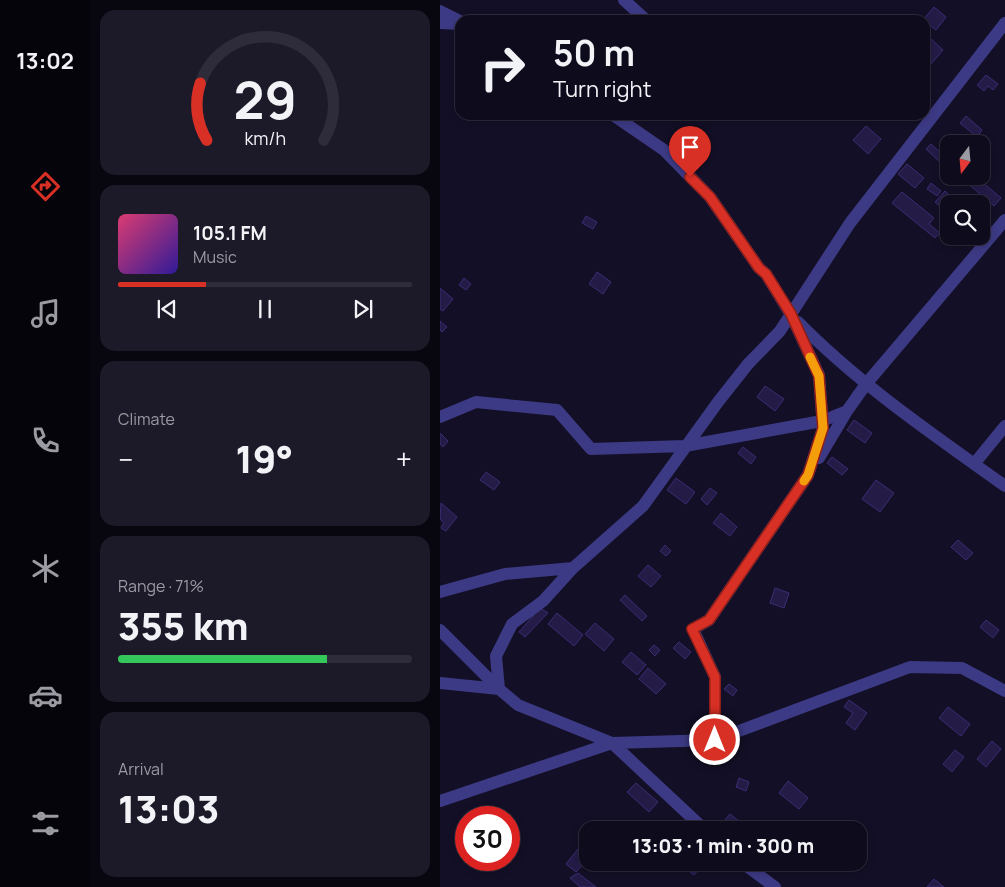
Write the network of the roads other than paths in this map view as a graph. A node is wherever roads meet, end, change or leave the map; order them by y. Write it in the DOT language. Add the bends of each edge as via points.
graph roads {
  1 [pos="624,0"];
  2 [pos="440,11"];
  3 [pos="640,15"];
  4 [pos="455,20"];
  5 [pos="440,23"];
  6 [pos="455,23"];
  7 [pos="1005,23"];
  8 [pos="930,119"];
  9 [pos="620,120"];
  10 [pos="929,120"];
  11 [pos="1005,220"];
  12 [pos="791,314"];
  13 [pos="866,384"];
  14 [pos="847,410"];
  15 [pos="440,417"];
  16 [pos="822,421"];
  17 [pos="1005,426"];
  18 [pos="685,446"];
  19 [pos="974,464"];
  20 [pos="808,475"];
  21 [pos="1005,486"];
  22 [pos="573,568"];
  23 [pos="440,592"];
  24 [pos="440,630"];
  25 [pos="440,683"];
  26 [pos="500,689"];
  27 [pos="1005,691"];
  28 [pos="715,740"];
  29 [pos="612,743"];
  30 [pos="440,800"];
  31 [pos="695,821"];
  32 [pos="753,871"];
  33 [pos="775,887"];
  1 -- 3 [label="street"];
  2 -- 4 [label="street"];
  5 -- 6 [label="street"];
  7 -- 8 [label="street"];
  9 -- 12 [label="street" via="664,150 710,197"];
  10 -- 12 [label="street" via="850,222"];
  11 -- 13 [label="street"];
  12 -- 13 [label="street" via="831,356"];
  12 -- 16 [label="street" via="819,376"];
  12 -- 18 [label="street"];
  13 -- 14 [label="street"];
  13 -- 19 [label="street"];
  14 -- 16 [label="street"];
  14 -- 20 [label="street"];
  15 -- 18 [label="street" via="476,402 557,410 591,448"];
  16 -- 18 [label="street"];
  16 -- 20 [label="street" via="823,428"];
  17 -- 19 [label="street"];
  18 -- 22 [label="street" via="643,506"];
  19 -- 21 [label="street"];
  20 -- 28 [label="street" via="709,620 692,629 715,677"];
  22 -- 23 [label="street" via="505,574"];
  22 -- 26 [label="street" via="543,601 512,624 496,656"];
  24 -- 26 [label="street"];
  25 -- 26 [label="street"];
  26 -- 29 [label="street" via="518,705"];
  27 -- 28 [label="street" via="962,668 910,666"];
  28 -- 29 [label="street"];
  29 -- 30 [label="street"];
  29 -- 31 [label="street"];
  32 -- 33 [label="street"];
}
